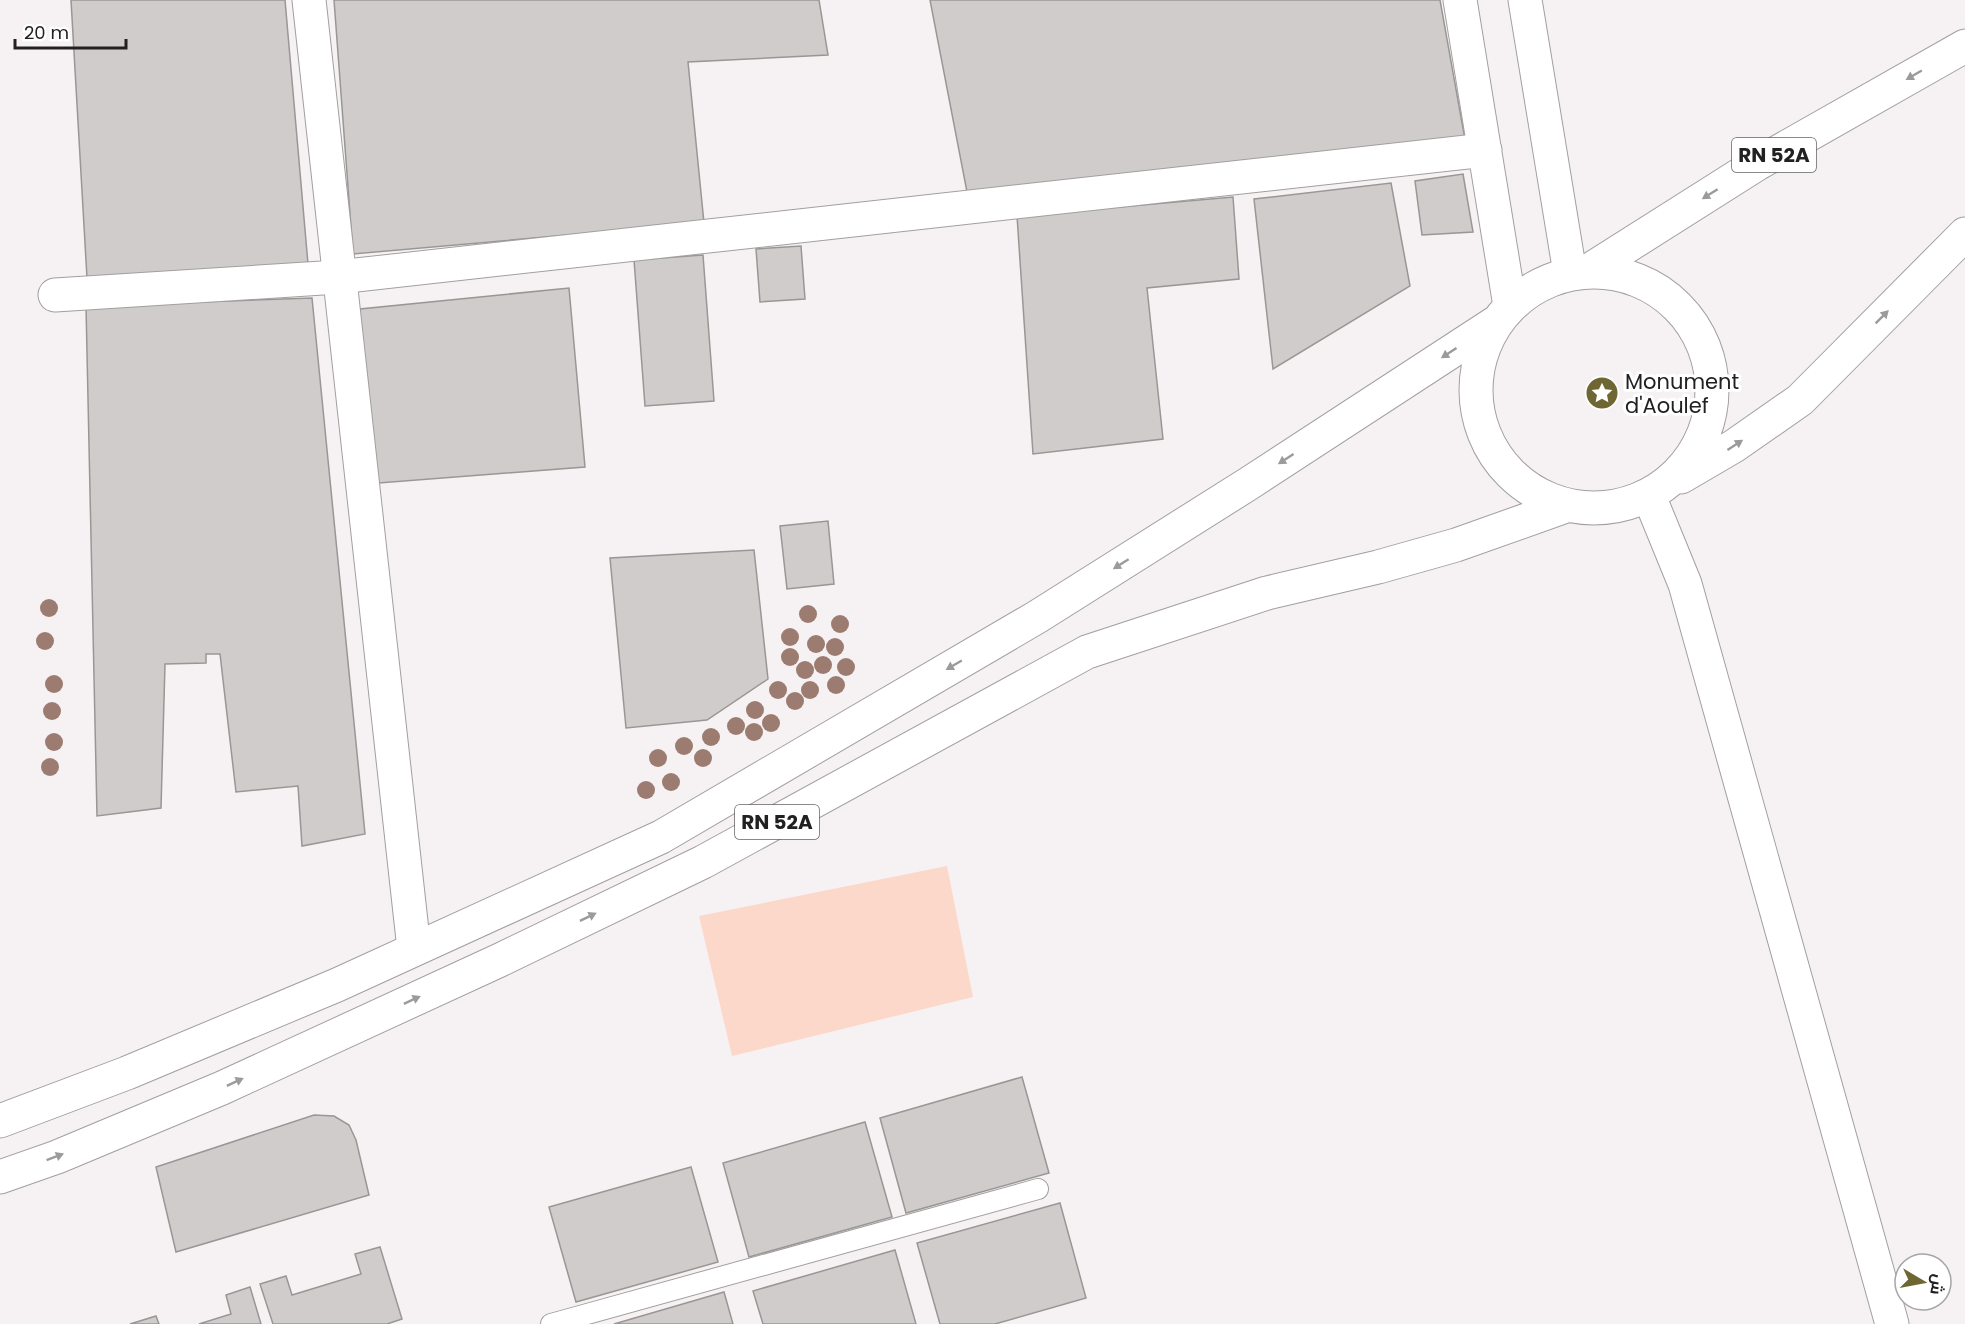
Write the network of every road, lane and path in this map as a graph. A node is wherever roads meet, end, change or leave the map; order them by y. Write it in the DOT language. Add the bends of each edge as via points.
graph roads {
  1 [pos="309,0"];
  2 [pos="1460,0"];
  3 [pos="1525,0"];
  4 [pos="1965,46"];
  5 [pos="1485,150"];
  6 [pos="1965,234"];
  7 [pos="1579,272"];
  8 [pos="338,277"];
  9 [pos="55,295"];
  10 [pos="1504,314"];
  11 [pos="1649,496"];
  12 [pos="1566,506"];
  13 [pos="414,949"];
  14 [pos="0,1121"];
  15 [pos="0,1177"];
  16 [pos="1038,1189"];
  17 [pos="551,1324"];
  18 [pos="1892,1324"];
  1 -- 8 [label="main road"];
  2 -- 5 [label="main road"];
  3 -- 7 [label="main road"];
  4 -- 7 [label="main road, RN 52A, one-way" via="1757,164"];
  5 -- 8 [label="main road"];
  5 -- 10 [label="main road"];
  11 -- 6 [label="main road, one-way" via="1734,446 1800,399"];
  7 -- 10 [label="main road" via="1528,292"];
  7 -- 11 [label="main road" via="1616,273 1644,282 1669,298 1689,319 1704,344 1712,373 1713,402 1706,431 1673,480"];
  8 -- 9 [label="main road"];
  8 -- 13 [label="main road"];
  10 -- 12 [label="main road" via="1485,344 1478,368 1479,420 1488,444 1508,471 1542,497"];
  10 -- 13 [label="main road, RN 52A, one-way" via="1248,484 1037,617 661,837"];
  11 -- 12 [label="main road" via="1622,506 1594,510"];
  11 -- 18 [label="main road" via="1685,584"];
  15 -- 12 [label="main road, RN 52A, one-way" via="222,1088 682,872 1087,652 1267,593 1456,545"];
  13 -- 14 [label="main road, RN 52A" via="128,1073"];
  16 -- 17 [label="lane"];
}
